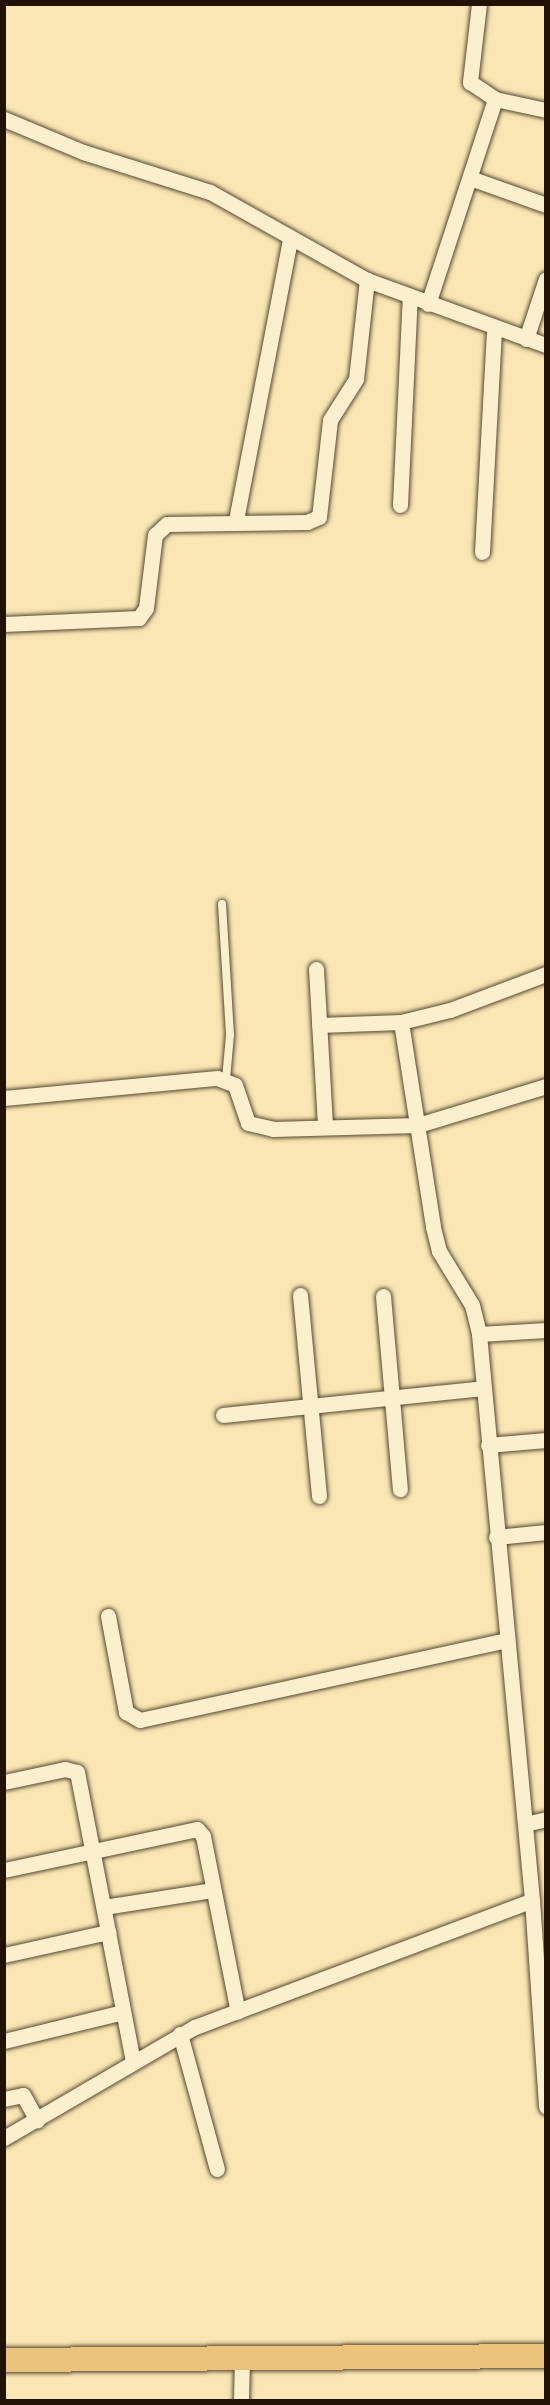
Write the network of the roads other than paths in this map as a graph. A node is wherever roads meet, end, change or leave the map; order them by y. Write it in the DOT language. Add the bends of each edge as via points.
graph roads {
  1 [pos="479,4"];
  2 [pos="495,99"];
  3 [pos="546,110"];
  4 [pos="4,119"];
  5 [pos="470,178"];
  6 [pos="546,205"];
  7 [pos="290,240"];
  8 [pos="546,279"];
  9 [pos="367,280"];
  10 [pos="410,296"];
  11 [pos="428,304"];
  12 [pos="494,327"];
  13 [pos="526,339"];
  14 [pos="546,345"];
  15 [pos="400,505"];
  16 [pos="236,520"];
  17 [pos="482,552"];
  18 [pos="4,624"];
  19 [pos="222,904"];
  20 [pos="316,969"];
  21 [pos="546,974"];
  22 [pos="401,1022"];
  23 [pos="319,1025"];
  24 [pos="226,1079"];
  25 [pos="546,1086"];
  26 [pos="4,1098"];
  27 [pos="325,1125"];
  28 [pos="418,1125"];
  29 [pos="300,1295"];
  30 [pos="383,1296"];
  31 [pos="546,1330"];
  32 [pos="479,1334"];
  33 [pos="483,1388"];
  34 [pos="392,1397"];
  35 [pos="311,1406"];
  36 [pos="223,1415"];
  37 [pos="546,1440"];
  38 [pos="488,1445"];
  39 [pos="400,1489"];
  40 [pos="319,1496"];
  41 [pos="546,1532"];
  42 [pos="496,1537"];
  43 [pos="108,1616"];
  44 [pos="507,1640"];
  45 [pos="4,1782"];
  46 [pos="546,1820"];
  47 [pos="525,1824"];
  48 [pos="93,1849"];
  49 [pos="4,1870"];
  50 [pos="212,1890"];
  51 [pos="532,1900"];
  52 [pos="104,1907"];
  53 [pos="108,1932"];
  54 [pos="4,1955"];
  55 [pos="123,2012"];
  56 [pos="238,2012"];
  57 [pos="180,2034"];
  58 [pos="4,2041"];
  59 [pos="133,2062"];
  60 [pos="4,2099"];
  61 [pos="546,2107"];
  62 [pos="38,2120"];
  63 [pos="4,2138"];
  64 [pos="217,2169"];
  65 [pos="546,2356"];
  66 [pos="242,2358"];
  67 [pos="4,2360"];
  68 [pos="241,2400"];
  1 -- 2 [label="street" via="470,82"];
  2 -- 3 [label="street"];
  2 -- 5 [label="street"];
  4 -- 7 [label="street" via="83,152 210,192"];
  5 -- 6 [label="street"];
  5 -- 11 [label="street"];
  7 -- 9 [label="street"];
  7 -- 16 [label="street"];
  8 -- 13 [label="street"];
  9 -- 10 [label="street"];
  9 -- 16 [label="street" via="356,380 330,420 323,510 307,522"];
  10 -- 11 [label="street"];
  10 -- 15 [label="street"];
  11 -- 12 [label="street"];
  12 -- 13 [label="street"];
  12 -- 17 [label="street"];
  13 -- 14 [label="street"];
  16 -- 18 [label="street" via="159,528 146,608 139,618"];
  19 -- 24 [label="lane" via="230,1035"];
  20 -- 23 [label="street"];
  21 -- 22 [label="street" via="450,1010"];
  22 -- 23 [label="street"];
  22 -- 28 [label="street"];
  23 -- 27 [label="street"];
  24 -- 26 [label="street"];
  24 -- 27 [label="street" via="240,1093 248,1123 257,1129"];
  25 -- 28 [label="street"];
  27 -- 28 [label="street"];
  28 -- 32 [label="street" via="439,1251 472,1305"];
  29 -- 35 [label="street"];
  30 -- 34 [label="street"];
  31 -- 32 [label="street"];
  32 -- 33 [label="street"];
  33 -- 34 [label="street"];
  33 -- 38 [label="street"];
  34 -- 35 [label="street"];
  34 -- 39 [label="street"];
  35 -- 36 [label="street"];
  35 -- 40 [label="street"];
  37 -- 38 [label="street"];
  38 -- 42 [label="street"];
  41 -- 42 [label="street"];
  42 -- 44 [label="street"];
  43 -- 44 [label="street" via="126,1712 140,1720"];
  44 -- 47 [label="street"];
  45 -- 48 [label="street" via="64,1769 77,1772"];
  46 -- 47 [label="street"];
  47 -- 51 [label="street"];
  48 -- 49 [label="street"];
  48 -- 50 [label="street" via="197,1829 203,1836"];
  48 -- 52 [label="street"];
  50 -- 52 [label="street"];
  50 -- 56 [label="street"];
  51 -- 56 [label="street"];
  51 -- 61 [label="street"];
  52 -- 53 [label="street"];
  53 -- 54 [label="street"];
  53 -- 55 [label="street"];
  55 -- 58 [label="street"];
  55 -- 59 [label="street"];
  56 -- 57 [label="street"];
  57 -- 59 [label="street"];
  57 -- 64 [label="street"];
  59 -- 62 [label="street"];
  60 -- 62 [label="street" via="23,2095"];
  62 -- 63 [label="street"];
  65 -- 66 [label="main road"];
  66 -- 67 [label="main road"];
  66 -- 68 [label="street"];
}
